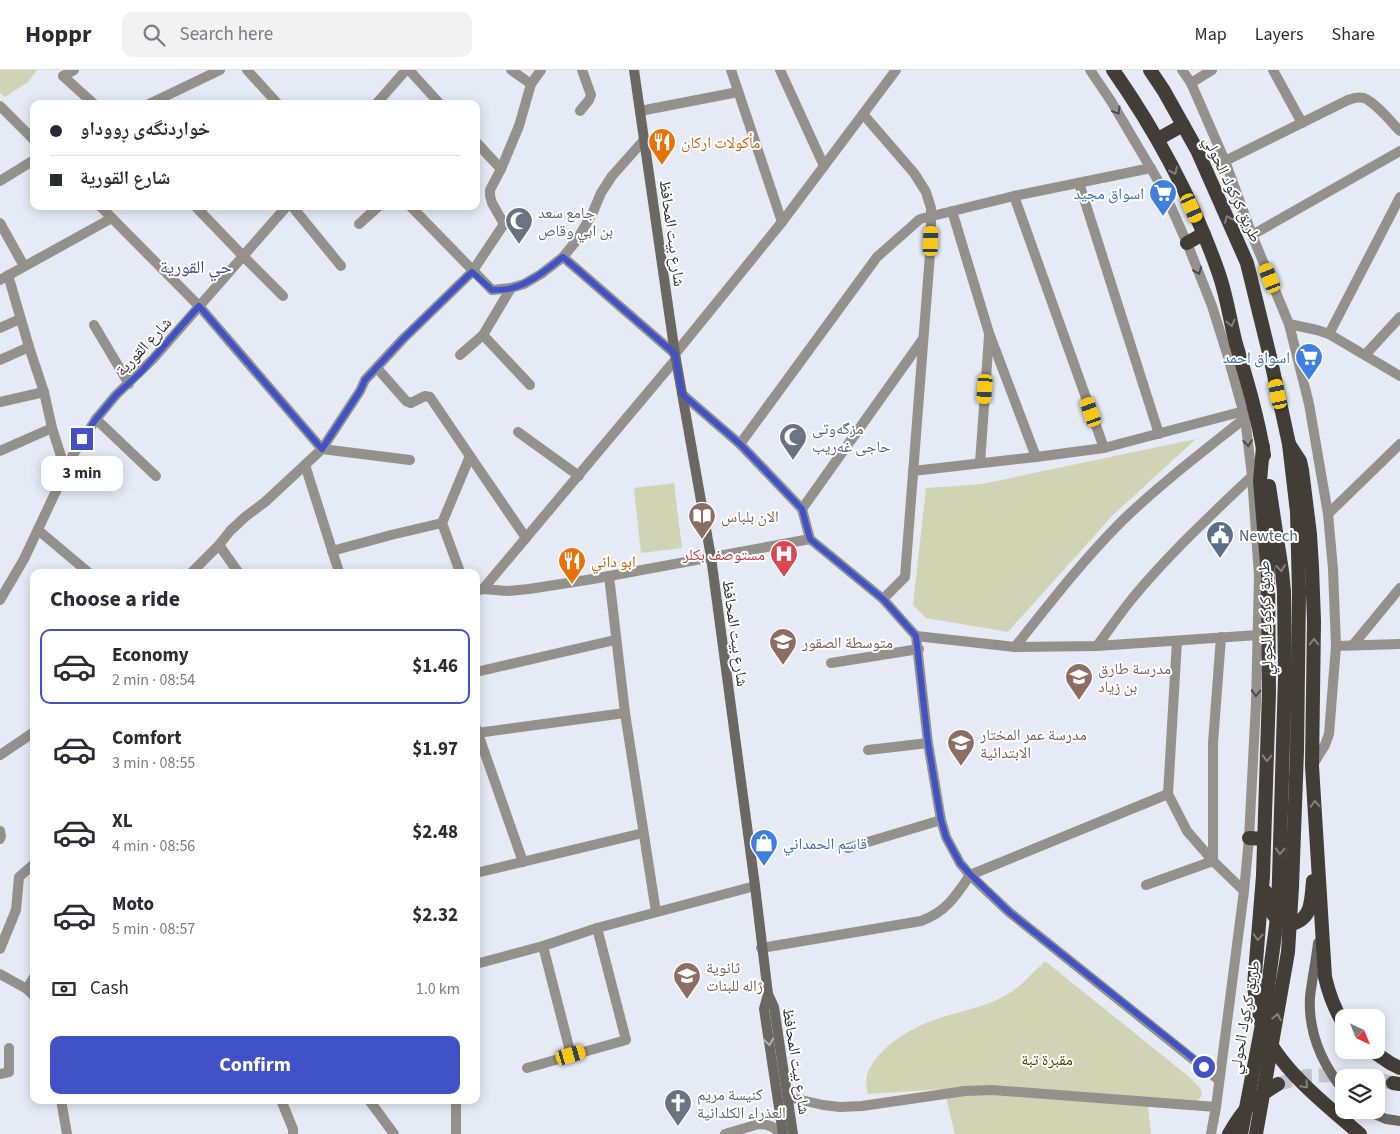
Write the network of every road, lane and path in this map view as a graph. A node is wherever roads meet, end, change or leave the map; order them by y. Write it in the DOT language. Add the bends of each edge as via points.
graph roads {
  1 [pos="74,70"];
  2 [pos="220,70"];
  3 [pos="247,70"];
  4 [pos="408,70"];
  5 [pos="511,70"];
  6 [pos="541,70"];
  7 [pos="582,70"];
  8 [pos="634,70"];
  9 [pos="731,70"];
  10 [pos="780,70"];
  11 [pos="896,70"];
  12 [pos="1090,70"];
  13 [pos="1113,70"];
  14 [pos="1150,70"];
  15 [pos="1182,70"];
  16 [pos="1212,70"];
  17 [pos="1273,70"];
  18 [pos="1191,83"];
  19 [pos="531,84"];
  20 [pos="738,92"];
  21 [pos="90,100"];
  22 [pos="157,100"];
  23 [pos="274,100"];
  24 [pos="380,100"];
  25 [pos="436,100"];
  26 [pos="0,106"];
  27 [pos="580,111"];
  28 [pos="640,111"];
  29 [pos="862,114"];
  30 [pos="1302,123"];
  31 [pos="1183,124"];
  32 [pos="1400,131"];
  33 [pos="30,136"];
  34 [pos="1158,139"];
  35 [pos="644,140"];
  36 [pos="480,146"];
  37 [pos="1400,151"];
  38 [pos="1225,161"];
  39 [pos="30,162"];
  40 [pos="824,166"];
  41 [pos="1151,168"];
  42 [pos="501,169"];
  43 [pos="0,181"];
  44 [pos="1079,183"];
  45 [pos="1014,196"];
  46 [pos="1400,197"];
  47 [pos="104,210"];
  48 [pos="199,210"];
  49 [pos="283,210"];
  50 [pos="295,210"];
  51 [pos="375,210"];
  52 [pos="414,210"];
  53 [pos="952,211"];
  54 [pos="931,216"];
  55 [pos="112,218"];
  56 [pos="782,222"];
  57 [pos="0,223"];
  58 [pos="359,224"];
  59 [pos="1203,234"];
  60 [pos="1252,234"];
  61 [pos="1187,244"];
  62 [pos="243,256"];
  63 [pos="563,257"];
  64 [pos="24,266"];
  65 [pos="341,266"];
  66 [pos="472,272"];
  67 [pos="4,277"];
  68 [pos="511,288"];
  69 [pos="283,296"];
  70 [pos="199,306"];
  71 [pos="1400,317"];
  72 [pos="20,319"];
  73 [pos="1288,324"];
  74 [pos="94,325"];
  75 [pos="0,328"];
  76 [pos="989,333"];
  77 [pos="1329,334"];
  78 [pos="483,335"];
  79 [pos="924,338"];
  80 [pos="29,347"];
  81 [pos="460,355"];
  82 [pos="1365,355"];
  83 [pos="676,357"];
  84 [pos="0,360"];
  85 [pos="376,368"];
  86 [pos="1400,376"];
  87 [pos="129,384"];
  88 [pos="530,385"];
  89 [pos="44,392"];
  90 [pos="682,394"];
  91 [pos="0,402"];
  92 [pos="1245,415"];
  93 [pos="96,419"];
  94 [pos="52,428"];
  95 [pos="518,432"];
  96 [pos="1159,434"];
  97 [pos="740,444"];
  98 [pos="1289,444"];
  99 [pos="1400,444"];
  100 [pos="1263,447"];
  101 [pos="1104,448"];
  102 [pos="322,449"];
  103 [pos="0,451"];
  104 [pos="470,456"];
  105 [pos="1036,457"];
  106 [pos="410,460"];
  107 [pos="980,463"];
  108 [pos="304,465"];
  109 [pos="914,471"];
  110 [pos="66,472"];
  111 [pos="156,476"];
  112 [pos="578,476"];
  113 [pos="1252,476"];
  114 [pos="802,509"];
  115 [pos="1328,514"];
  116 [pos="442,523"];
  117 [pos="38,530"];
  118 [pos="526,538"];
  119 [pos="810,539"];
  120 [pos="219,545"];
  121 [pos="332,551"];
  122 [pos="711,557"];
  123 [pos="84,569"];
  124 [pos="195,569"];
  125 [pos="236,569"];
  126 [pos="338,569"];
  127 [pos="459,569"];
  128 [pos="608,576"];
  129 [pos="1400,588"];
  130 [pos="480,590"];
  131 [pos="883,599"];
  132 [pos="0,600"];
  133 [pos="1258,634"];
  134 [pos="916,636"];
  135 [pos="1221,637"];
  136 [pos="615,640"];
  137 [pos="1177,641"];
  138 [pos="1400,644"];
  139 [pos="1353,645"];
  140 [pos="1097,646"];
  141 [pos="1336,646"];
  142 [pos="1015,647"];
  143 [pos="919,649"];
  144 [pos="831,663"];
  145 [pos="480,671"];
  146 [pos="625,713"];
  147 [pos="480,731"];
  148 [pos="30,735"];
  149 [pos="480,740"];
  150 [pos="928,743"];
  151 [pos="868,750"];
  152 [pos="0,755"];
  153 [pos="1312,766"];
  154 [pos="1168,794"];
  155 [pos="941,820"];
  156 [pos="0,831"];
  157 [pos="643,833"];
  158 [pos="1249,838"];
  159 [pos="0,839"];
  160 [pos="1317,839"];
  161 [pos="1264,840"];
  162 [pos="848,848"];
  163 [pos="1213,861"];
  164 [pos="523,862"];
  165 [pos="30,867"];
  166 [pos="480,872"];
  167 [pos="970,874"];
  168 [pos="1263,876"];
  169 [pos="1146,885"];
  170 [pos="754,886"];
  171 [pos="1244,891"];
  172 [pos="656,912"];
  173 [pos="1322,921"];
  174 [pos="597,928"];
  175 [pos="543,946"];
  176 [pos="761,948"];
  177 [pos="0,950"];
  178 [pos="480,963"];
  179 [pos="0,974"];
  180 [pos="30,992"];
  181 [pos="768,994"];
  182 [pos="1335,1010"];
  183 [pos="9,1048"];
  184 [pos="571,1055"];
  185 [pos="1384,1059"];
  186 [pos="527,1068"];
  187 [pos="1400,1068"];
  188 [pos="0,1074"];
  189 [pos="1219,1080"];
  190 [pos="1335,1080"];
  191 [pos="1278,1084"];
  192 [pos="788,1097"];
  193 [pos="62,1104"];
  194 [pos="283,1104"];
  195 [pos="372,1104"];
  196 [pos="456,1104"];
  197 [pos="1216,1107"];
  198 [pos="1385,1119"];
  199 [pos="1400,1121"];
  200 [pos="67,1134"];
  201 [pos="293,1134"];
  202 [pos="394,1134"];
  203 [pos="456,1134"];
  204 [pos="725,1134"];
  205 [pos="782,1134"];
  206 [pos="793,1134"];
  207 [pos="1211,1134"];
  208 [pos="1229,1134"];
  209 [pos="1241,1134"];
  210 [pos="1256,1134"];
  211 [pos="1360,1134"];
  1 -- 21 [label="street" via="63,76"];
  2 -- 22 [label="street"];
  3 -- 23 [label="street"];
  4 -- 24 [label="street"];
  4 -- 25 [label="street"];
  5 -- 19 [label="street"];
  6 -- 19 [label="street"];
  7 -- 27 [label="street" via="591,95"];
  8 -- 28 [label="main road, شارع بيت المحافظ"];
  9 -- 20 [label="street"];
  10 -- 40 [label="street"];
  11 -- 29 [label="street"];
  12 -- 41 [label="street, one-way"];
  13 -- 34 [label="highway, طريق كركوك الحولي"];
  14 -- 31 [label="highway, طريق كركوك الحولي"];
  15 -- 18 [label="street"];
  16 -- 18 [label="street"];
  17 -- 30 [label="street"];
  18 -- 38 [label="street"];
  19 -- 42 [label="street" via="519,126"];
  20 -- 28 [label="street"];
  20 -- 56 [label="street"];
  26 -- 33 [label="street"];
  28 -- 35 [label="main road, شارع بيت المحافظ"];
  29 -- 40 [label="street"];
  29 -- 54 [label="street" via="922,184"];
  30 -- 32 [label="street" via="1348,100 1363,98"];
  30 -- 38 [label="street"];
  31 -- 34 [label="highway"];
  98 -- 31 [label="highway, طريق كركوك الحولي, one-way" via="1248,262"];
  34 -- 59 [label="highway, طريق كركوك الحولي, one-way"];
  35 -- 63 [label="street" via="612,176 577,240"];
  35 -- 83 [label="main road, شارع بيت المحافظ"];
  36 -- 42 [label="street"];
  37 -- 60 [label="street"];
  38 -- 60 [label="street"];
  39 -- 43 [label="street"];
  40 -- 56 [label="street"];
  41 -- 44 [label="street"];
  41 -- 61 [label="street"];
  42 -- 66 [label="street" via="490,193 504,224"];
  44 -- 45 [label="street"];
  44 -- 96 [label="street"];
  45 -- 53 [label="street"];
  45 -- 101 [label="street"];
  46 -- 77 [label="street"];
  47 -- 55 [label="street"];
  48 -- 62 [label="street"];
  49 -- 62 [label="street, شارع القورية"];
  50 -- 65 [label="street"];
  51 -- 58 [label="street"];
  52 -- 66 [label="street"];
  53 -- 54 [label="street"];
  53 -- 76 [label="street"];
  54 -- 79 [label="street"];
  54 -- 97 [label="street" via="920,219 877,257"];
  55 -- 64 [label="street"];
  55 -- 70 [label="street"];
  56 -- 83 [label="street"];
  57 -- 64 [label="street"];
  59 -- 61 [label="highway"];
  59 -- 100 [label="highway, طريق كركوك الحولي, one-way" via="1220,276"];
  60 -- 73 [label="street"];
  61 -- 92 [label="street, one-way" via="1212,306"];
  62 -- 69 [label="street"];
  62 -- 70 [label="street, شارع القورية"];
  63 -- 68 [label="street" via="541,274"];
  63 -- 83 [label="street"];
  64 -- 67 [label="street"];
  66 -- 68 [label="street" via="492,290"];
  66 -- 85 [label="street"];
  67 -- 72 [label="street"];
  68 -- 78 [label="street"];
  70 -- 87 [label="street, شارع القورية"];
  70 -- 102 [label="street"];
  71 -- 82 [label="street"];
  72 -- 75 [label="street"];
  72 -- 80 [label="street"];
  73 -- 77 [label="street"];
  73 -- 115 [label="street" via="1309,404"];
  74 -- 87 [label="street"];
  76 -- 105 [label="street"];
  76 -- 107 [label="street"];
  77 -- 82 [label="street"];
  78 -- 81 [label="street"];
  78 -- 88 [label="street"];
  79 -- 109 [label="street"];
  79 -- 114 [label="street"];
  80 -- 84 [label="street"];
  80 -- 89 [label="street"];
  82 -- 86 [label="street"];
  83 -- 90 [label="main road, شارع بيت المحافظ"];
  83 -- 112 [label="street"];
  85 -- 102 [label="street"];
  85 -- 104 [label="street" via="406,401 411,403 430,397"];
  87 -- 93 [label="street, شارع القورية"];
  89 -- 91 [label="street"];
  89 -- 94 [label="street"];
  90 -- 97 [label="street"];
  90 -- 122 [label="main road, شارع بيت المحافظ"];
  92 -- 96 [label="street"];
  92 -- 113 [label="street, one-way"];
  92 -- 142 [label="street" via="1123,521"];
  93 -- 110 [label="street, شارع القورية"];
  93 -- 111 [label="street"];
  94 -- 103 [label="street"];
  94 -- 110 [label="street"];
  95 -- 112 [label="street"];
  96 -- 101 [label="street"];
  97 -- 114 [label="street"];
  153 -- 98 [label="highway, one-way" via="1314,621 1310,534 1300,461"];
  210 -- 98 [label="highway, طريق كركوك الحولي, one-way, bridge" via="1288,952 1292,887 1299,591 1297,512"];
  99 -- 115 [label="street"];
  100 -- 161 [label="highway, one-way" via="1260,481 1269,630"];
  100 -- 209 [label="highway, طريق كركوك الحولي, one-way, bridge" via="1284,592 1285,677 1278,910 1265,1009"];
  101 -- 105 [label="street"];
  102 -- 106 [label="street"];
  102 -- 108 [label="street"];
  104 -- 116 [label="street"];
  104 -- 118 [label="street"];
  105 -- 107 [label="street"];
  107 -- 109 [label="street"];
  108 -- 120 [label="street" via="266,502 240,521"];
  108 -- 121 [label="street"];
  109 -- 131 [label="street" via="905,578"];
  110 -- 117 [label="street, شارع القورية"];
  112 -- 118 [label="street"];
  113 -- 133 [label="street" via="1259,576"];
  113 -- 140 [label="street" via="1156,571"];
  114 -- 119 [label="street"];
  115 -- 141 [label="street"];
  116 -- 121 [label="street"];
  116 -- 127 [label="street"];
  117 -- 123 [label="street"];
  117 -- 132 [label="street, شارع القورية"];
  118 -- 130 [label="street"];
  119 -- 122 [label="street"];
  119 -- 131 [label="street"];
  120 -- 124 [label="street"];
  120 -- 125 [label="street"];
  121 -- 126 [label="street"];
  122 -- 128 [label="street"];
  122 -- 170 [label="main road, شارع بيت المحافظ"];
  128 -- 130 [label="street" via="529,589"];
  128 -- 136 [label="street"];
  129 -- 139 [label="street"];
  131 -- 134 [label="street"];
  133 -- 135 [label="street"];
  133 -- 158 [label="street, one-way"];
  134 -- 142 [label="street"];
  134 -- 143 [label="street"];
  135 -- 137 [label="street"];
  135 -- 163 [label="street" via="1213,743"];
  136 -- 145 [label="street"];
  136 -- 146 [label="street"];
  137 -- 140 [label="street"];
  137 -- 154 [label="street"];
  138 -- 139 [label="street"];
  139 -- 141 [label="street"];
  140 -- 142 [label="street"];
  141 -- 153 [label="street" via="1329,734"];
  143 -- 144 [label="street"];
  143 -- 150 [label="street"];
  146 -- 147 [label="street"];
  146 -- 157 [label="street"];
  148 -- 152 [label="street"];
  149 -- 164 [label="street"];
  150 -- 151 [label="street"];
  150 -- 155 [label="street"];
  160 -- 153 [label="highway, one-way"];
  154 -- 163 [label="street" via="1187,831"];
  154 -- 167 [label="street"];
  155 -- 162 [label="street"];
  155 -- 167 [label="street" via="946,837"];
  156 -- 159 [label="street"];
  157 -- 164 [label="street"];
  157 -- 172 [label="street"];
  158 -- 161 [label="highway"];
  158 -- 171 [label="street"];
  160 -- 168 [label="highway" via="1309,910 1296,924 1280,922 1273,915"];
  160 -- 173 [label="highway"];
  161 -- 168 [label="highway"];
  163 -- 169 [label="street"];
  163 -- 171 [label="street"];
  164 -- 166 [label="street"];
  165 -- 177 [label="street" via="19,876 16,910"];
  167 -- 176 [label="street" via="947,905 921,921"];
  167 -- 189 [label="street" via="1009,912"];
  168 -- 211 [label="highway, one-way" via="1254,986 1262,1025 1272,1046 1293,1072"];
  170 -- 172 [label="street"];
  170 -- 176 [label="main road, شارع بيت المحافظ"];
  171 -- 189 [label="street"];
  172 -- 174 [label="street"];
  173 -- 182 [label="highway" via="1325,977"];
  173 -- 190 [label="main road" via="1310,1014 1317,1047"];
  174 -- 175 [label="street"];
  174 -- 184 [label="street" via="626,1040"];
  175 -- 178 [label="street"];
  175 -- 184 [label="street"];
  176 -- 181 [label="main road, شارع بيت المحافظ"];
  179 -- 180 [label="street"];
  181 -- 192 [label="main road, شارع بيت المحافظ" via="774,1007"];
  181 -- 205 [label="main road, شارع بيت المحافظ, one-way" via="764,1009"];
  183 -- 188 [label="street" via="9,1072"];
  184 -- 186 [label="street"];
  185 -- 187 [label="highway"];
  189 -- 197 [label="street"];
  191 -- 208 [label="highway" via="1245,1109"];
  192 -- 197 [label="street" via="840,1107 992,1090"];
  192 -- 206 [label="main road, شارع بيت المحافظ"];
  193 -- 200 [label="street"];
  194 -- 201 [label="street" via="294,1129"];
  195 -- 202 [label="street"];
  196 -- 203 [label="street"];
  197 -- 207 [label="street"];
  198 -- 199 [label="main road"];
  204 -- 205 [label="street" via="759,1124 770,1125"];
}
